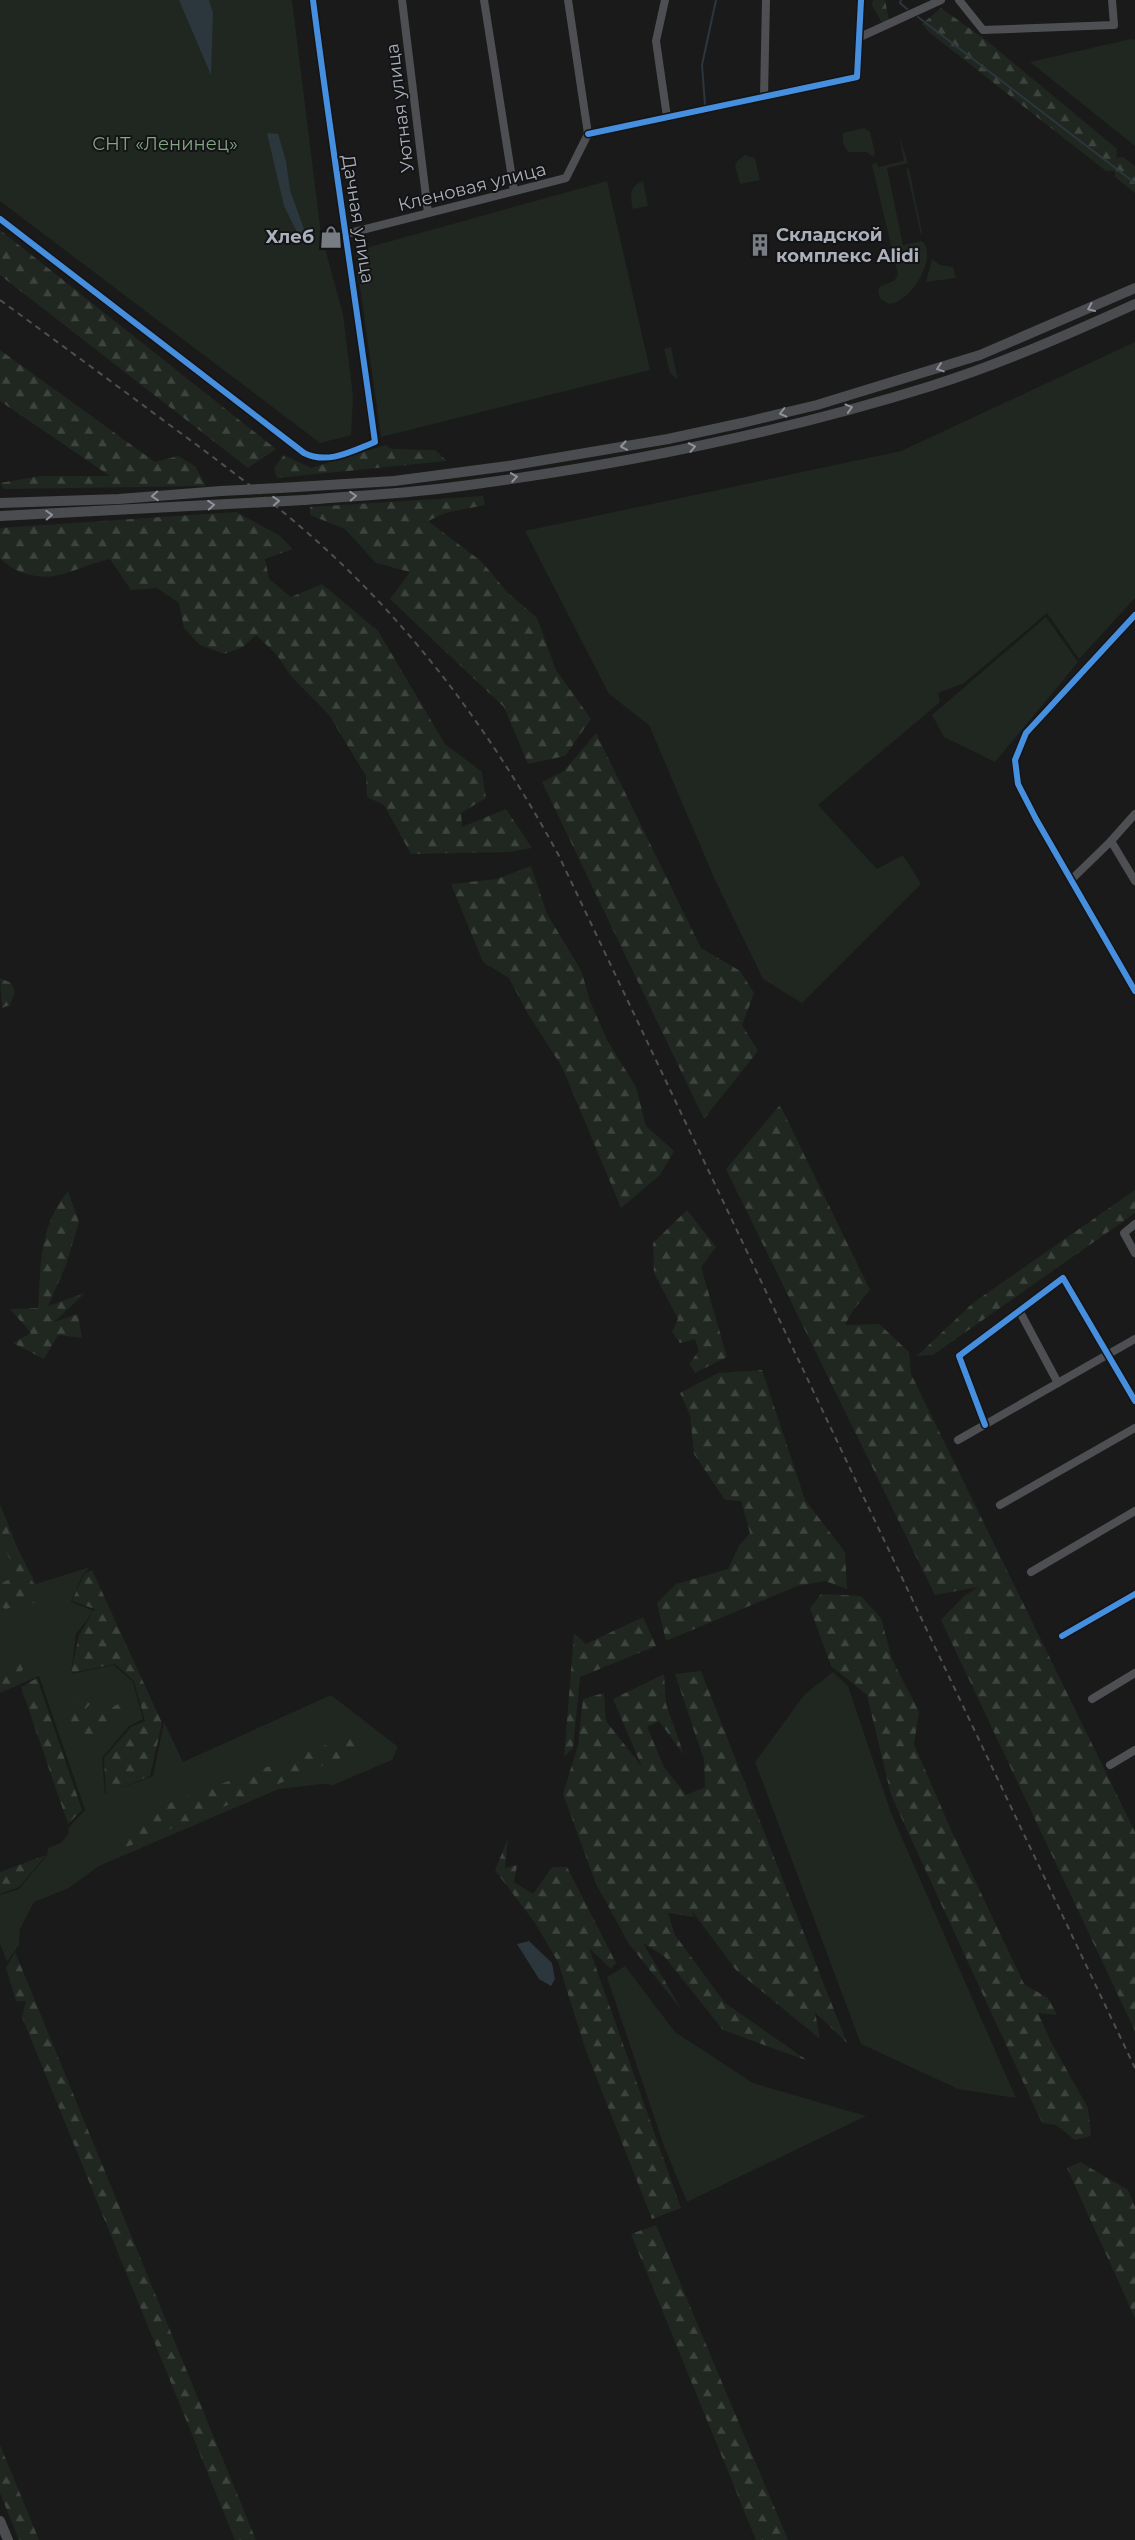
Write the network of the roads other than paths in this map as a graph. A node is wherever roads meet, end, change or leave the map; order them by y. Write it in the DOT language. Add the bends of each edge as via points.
graph roads {
  1 [pos="313,0"];
  2 [pos="402,0"];
  3 [pos="484,0"];
  4 [pos="568,0"];
  5 [pos="665,0"];
  6 [pos="766,0"];
  7 [pos="862,0"];
  8 [pos="940,0"];
  9 [pos="959,0"];
  10 [pos="1112,0"];
  11 [pos="860,37"];
  12 [pos="764,97"];
  13 [pos="667,117"];
  14 [pos="588,134"];
  15 [pos="514,191"];
  16 [pos="428,213"];
  17 [pos="0,219"];
  18 [pos="346,234"];
  19 [pos="1134,291"];
  20 [pos="1135,304"];
  21 [pos="0,503"];
  22 [pos="0,516"];
  23 [pos="1135,615"];
  24 [pos="1135,814"];
  25 [pos="1111,841"];
  26 [pos="1072,879"];
  27 [pos="1135,881"];
  28 [pos="1135,991"];
  29 [pos="1135,1224"];
  30 [pos="1135,1253"];
  31 [pos="1020,1312"];
  32 [pos="1135,1339"];
  33 [pos="1108,1355"];
  34 [pos="1058,1383"];
  35 [pos="1135,1401"];
  36 [pos="985,1425"];
  37 [pos="1135,1428"];
  38 [pos="958,1440"];
  39 [pos="1000,1505"];
  40 [pos="1135,1510"];
  41 [pos="1031,1572"];
  42 [pos="1135,1594"];
  43 [pos="1062,1636"];
  44 [pos="1135,1673"];
  45 [pos="1092,1699"];
  46 [pos="1135,1750"];
  47 [pos="1110,1765"];
  48 [pos="0,2521"];
  49 [pos="8,2540"];
  1 -- 18 [label="street, Дачная улица"];
  2 -- 16 [label="street, Уютная улица"];
  3 -- 15 [label="street"];
  4 -- 14 [label="street"];
  5 -- 13 [label="street" via="656,41"];
  6 -- 12 [label="street"];
  7 -- 11 [label="street"];
  8 -- 11 [label="street"];
  9 -- 10 [label="street" via="983,30 1114,25"];
  11 -- 12 [label="street" via="857,77"];
  12 -- 13 [label="street"];
  13 -- 14 [label="street"];
  14 -- 15 [label="street, Кленовая улица" via="566,178"];
  15 -- 16 [label="street, Кленовая улица"];
  16 -- 18 [label="street, Кленовая улица"];
  17 -- 18 [label="street, Дачная улица" via="314,458 332,458 375,442"];
  19 -- 21 [label="main road, one-way, bridge" via="980,355 817,405 668,438 508,466 394,481 119,499"];
  22 -- 20 [label="main road, one-way, bridge" via="304,500 446,488 670,451 748,435 932,385 1063,336"];
  23 -- 26 [label="street" via="1026,733 1015,760 1018,784"];
  24 -- 25 [label="street"];
  25 -- 26 [label="street"];
  25 -- 27 [label="street"];
  26 -- 28 [label="street"];
  29 -- 30 [label="street" via="1124,1233"];
  31 -- 33 [label="street" via="1063,1278"];
  31 -- 34 [label="street"];
  31 -- 36 [label="street" via="959,1356"];
  32 -- 33 [label="street"];
  33 -- 34 [label="street"];
  33 -- 35 [label="street"];
  34 -- 36 [label="street"];
  36 -- 38 [label="street"];
  37 -- 39 [label="street"];
  40 -- 41 [label="street"];
  42 -- 43 [label="street"];
  44 -- 45 [label="street"];
  46 -- 47 [label="street"];
  48 -- 49 [label="main road"];
}
